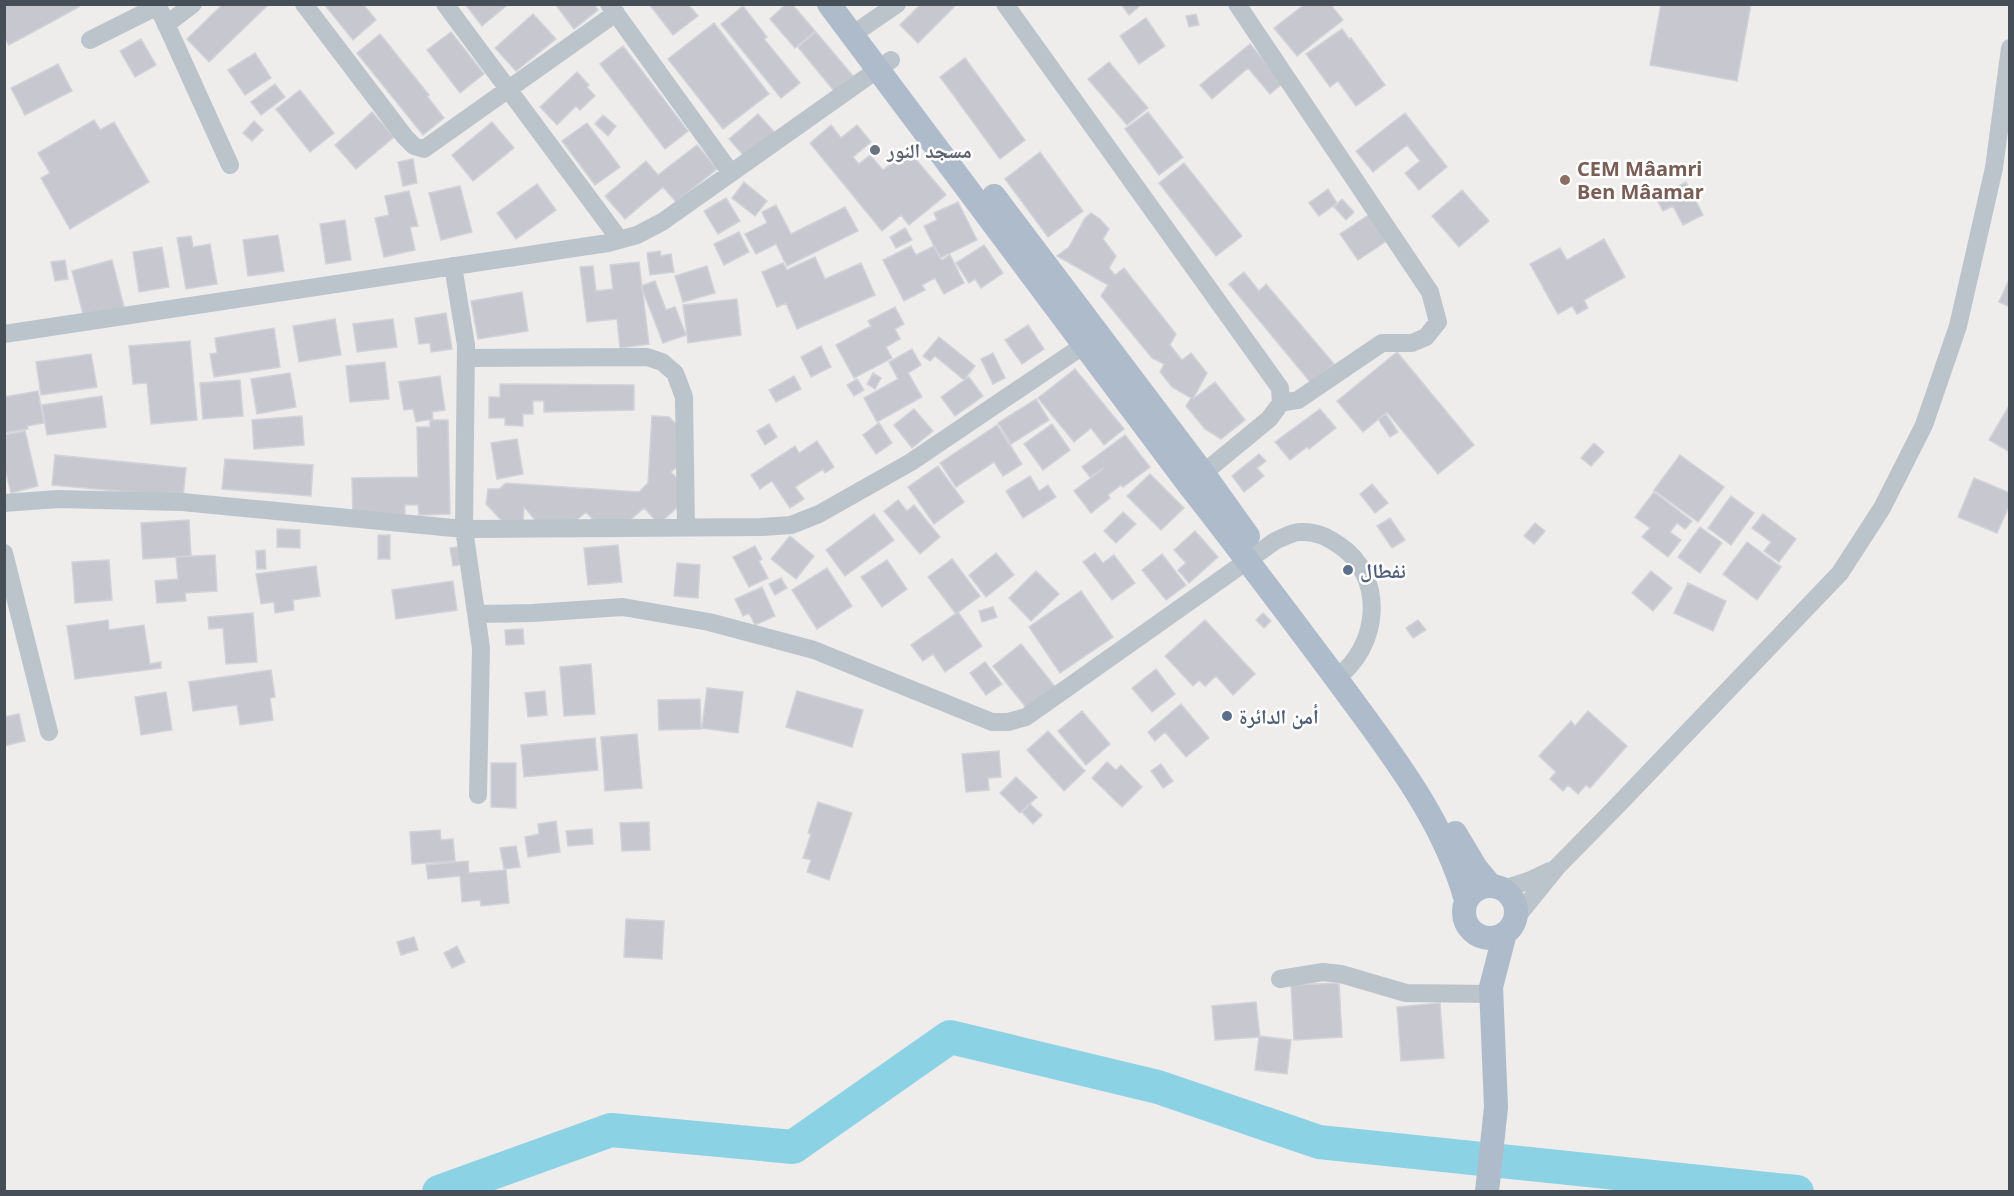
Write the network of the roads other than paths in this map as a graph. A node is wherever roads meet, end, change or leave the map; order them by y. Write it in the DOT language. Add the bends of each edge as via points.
graph roads {
  1 [pos="193,4"];
  2 [pos="304,4"];
  3 [pos="445,4"];
  4 [pos="829,4"];
  5 [pos="850,4"];
  6 [pos="897,4"];
  7 [pos="1237,4"];
  8 [pos="157,5"];
  9 [pos="1014,8"];
  10 [pos="612,9"];
  11 [pos="166,25"];
  12 [pos="859,31"];
  13 [pos="90,40"];
  14 [pos="2010,48"];
  15 [pos="885,64"];
  16 [pos="508,89"];
  17 [pos="230,165"];
  18 [pos="731,173"];
  19 [pos="620,240"];
  20 [pos="453,266"];
  21 [pos="4,334"];
  22 [pos="1092,340"];
  23 [pos="466,358"];
  24 [pos="1281,403"];
  25 [pos="1196,479"];
  26 [pos="4,503"];
  27 [pos="686,528"];
  28 [pos="464,530"];
  29 [pos="4,553"];
  30 [pos="1254,557"];
  31 [pos="476,614"];
  32 [pos="1340,675"];
  33 [pos="49,732"];
  34 [pos="478,795"];
  35 [pos="1425,796"];
  36 [pos="1557,867"];
  37 [pos="1496,887"];
  38 [pos="1466,900"];
  39 [pos="1510,926"];
  40 [pos="1473,932"];
  41 [pos="1280,979"];
  42 [pos="1491,990"];
  43 [pos="1487,1191"];
  1 -- 11 [label="street"];
  2 -- 16 [label="street" via="414,146 424,149"];
  3 -- 16 [label="street"];
  4 -- 12 [label="main road"];
  5 -- 12 [label="main road"];
  6 -- 12 [label="street"];
  7 -- 24 [label="street" via="1430,292 1438,322 1426,337 1412,343 1382,343 1298,400"];
  8 -- 11 [label="street"];
  8 -- 13 [label="street"];
  9 -- 24 [label="street" via="1280,388"];
  10 -- 16 [label="street"];
  10 -- 18 [label="street"];
  11 -- 17 [label="street"];
  12 -- 15 [label="main road"];
  14 -- 36 [label="street" via="1994,168 1958,327 1924,425 1882,508 1840,573"];
  15 -- 18 [label="street"];
  15 -- 22 [label="main road"];
  16 -- 19 [label="street"];
  18 -- 19 [label="street" via="662,222"];
  19 -- 20 [label="street"];
  20 -- 21 [label="street"];
  20 -- 23 [label="street"];
  22 -- 25 [label="main road"];
  22 -- 27 [label="street" via="911,462 819,514 791,525"];
  23 -- 27 [label="street" via="647,357 662,362 675,374 684,396"];
  23 -- 28 [label="street"];
  24 -- 25 [label="street" via="1269,419"];
  25 -- 30 [label="main road"];
  26 -- 28 [label="street" via="182,502"];
  27 -- 28 [label="street"];
  28 -- 31 [label="street"];
  29 -- 33 [label="street"];
  30 -- 31 [label="street" via="1026,717 1008,722 992,722 814,650 709,622 623,607"];
  30 -- 32 [label="main road"];
  30 -- 32 [label="street" via="1275,542 1300,532 1324,534 1347,550 1364,570 1373,599 1371,624 1360,654"];
  31 -- 34 [label="street" via="481,648"];
  32 -- 35 [label="main road"];
  35 -- 37 [label="main road" via="1470,859"];
  35 -- 38 [label="main road"];
  36 -- 37 [label="street" via="1531,880"];
  36 -- 39 [label="street"];
  37 -- 38 [label="main road" via="1476,889"];
  37 -- 39 [label="main road" via="1514,902 1516,910"];
  38 -- 40 [label="main road" via="1464,917"];
  39 -- 40 [label="main road" via="1497,937"];
  39 -- 42 [label="main road"];
  40 -- 42 [label="main road"];
  41 -- 42 [label="street" via="1323,972 1406,993"];
  42 -- 43 [label="main road" via="1496,1107"];
}
